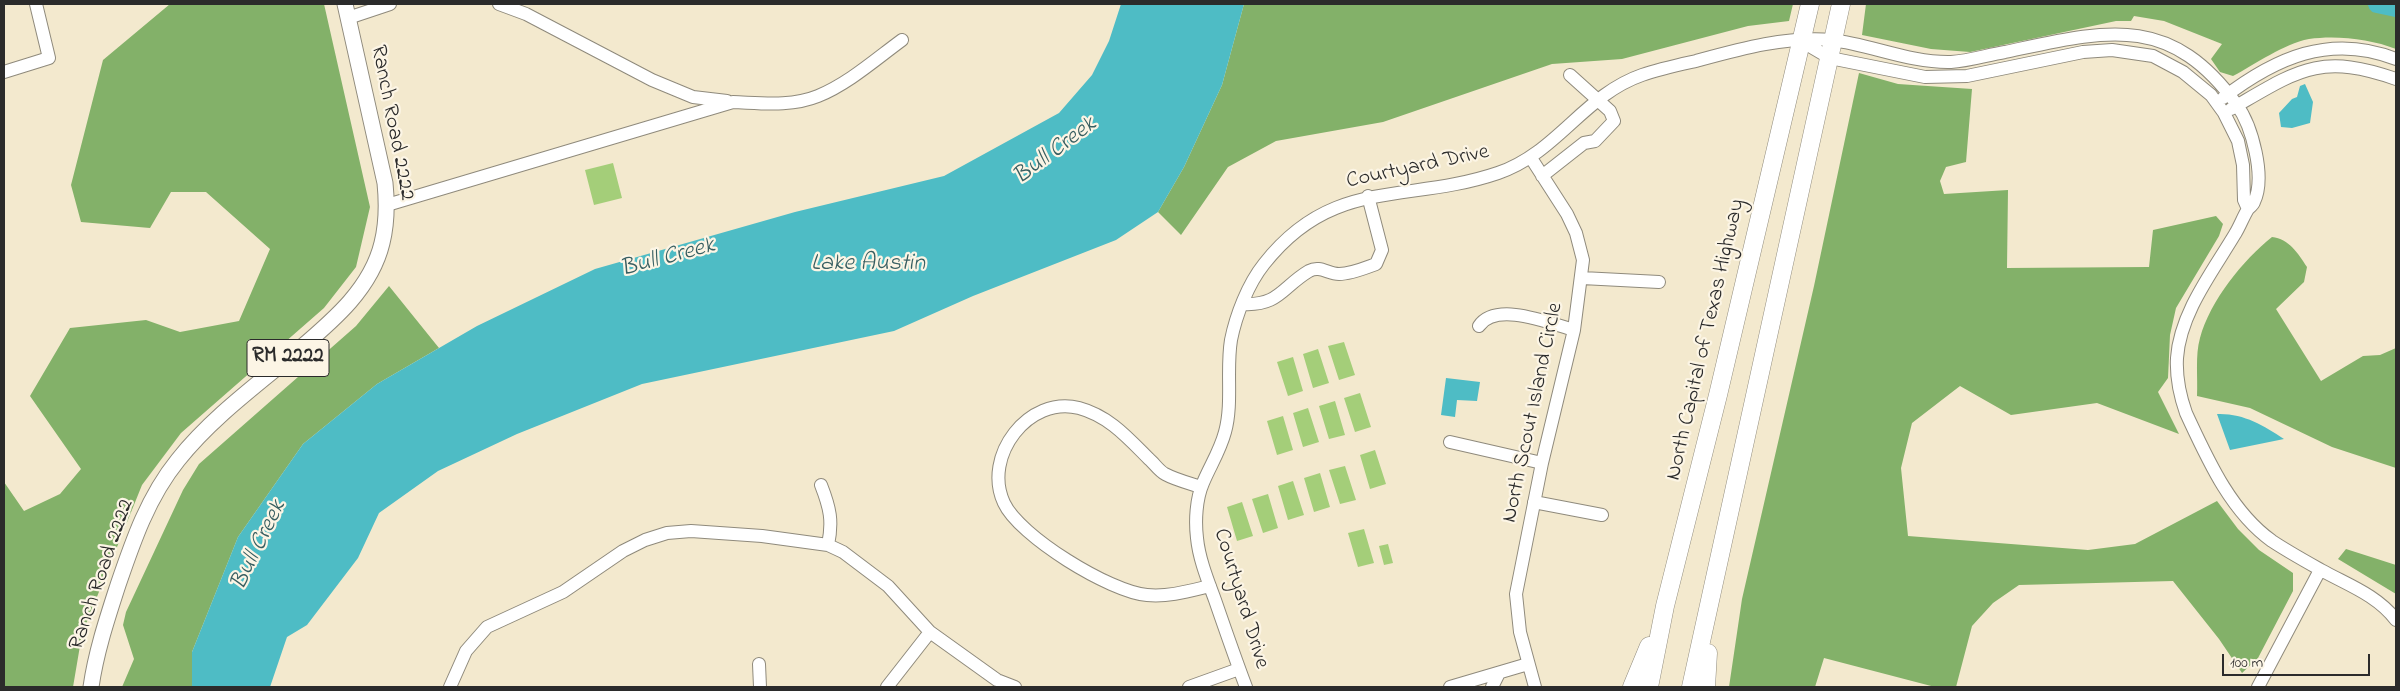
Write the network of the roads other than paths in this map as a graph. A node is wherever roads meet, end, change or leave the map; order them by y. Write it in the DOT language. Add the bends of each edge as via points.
graph roads {
  1 [pos="36,4"];
  2 [pos="390,4"];
  3 [pos="499,4"];
  4 [pos="1810,4"];
  5 [pos="1841,4"];
  6 [pos="347,11"];
  7 [pos="2080,36"];
  8 [pos="902,40"];
  9 [pos="1801,40"];
  10 [pos="1834,40"];
  11 [pos="2083,52"];
  12 [pos="1830,58"];
  13 [pos="2396,59"];
  14 [pos="4,72"];
  15 [pos="1570,75"];
  16 [pos="2396,79"];
  17 [pos="2228,94"];
  18 [pos="1597,100"];
  19 [pos="733,102"];
  20 [pos="2217,102"];
  21 [pos="2238,105"];
  22 [pos="2224,113"];
  23 [pos="1532,158"];
  24 [pos="1542,176"];
  25 [pos="1368,196"];
  26 [pos="387,205"];
  27 [pos="2248,209"];
  28 [pos="1582,278"];
  29 [pos="1659,282"];
  30 [pos="1243,304"];
  31 [pos="1479,326"];
  32 [pos="1574,330"];
  33 [pos="1450,442"];
  34 [pos="1542,463"];
  35 [pos="821,485"];
  36 [pos="1201,487"];
  37 [pos="1534,502"];
  38 [pos="1602,515"];
  39 [pos="828,546"];
  40 [pos="2320,570"];
  41 [pos="1210,586"];
  42 [pos="1712,600"];
  43 [pos="1665,606"];
  44 [pos="2396,620"];
  45 [pos="930,632"];
  46 [pos="759,664"];
  47 [pos="1528,664"];
  48 [pos="1239,669"];
  49 [pos="1499,673"];
  50 [pos="91,687"];
  51 [pos="450,687"];
  52 [pos="760,687"];
  53 [pos="887,687"];
  54 [pos="1016,687"];
  55 [pos="1189,687"];
  56 [pos="1246,687"];
  57 [pos="1450,687"];
  58 [pos="1492,687"];
  59 [pos="1535,687"];
  60 [pos="1632,687"];
  61 [pos="1649,687"];
  62 [pos="1691,687"];
  63 [pos="1706,687"];
  64 [pos="2258,687"];
  1 -- 14 [label="street" via="48,58"];
  2 -- 6 [label="street"];
  3 -- 19 [label="street" via="526,14 652,80 694,96"];
  4 -- 9 [label="highway, North Capital of Texas Highway"];
  5 -- 10 [label="highway"];
  6 -- 26 [label="main road, Ranch Road 2222 / RM 2222"];
  7 -- 10 [label="street, Courtyard Drive" via="1948,62 1914,58"];
  7 -- 11 [label="street"];
  7 -- 17 [label="street, Courtyard Drive" via="2114,33 2141,36 2165,44 2189,55 2208,69"];
  8 -- 19 [label="street" via="818,96 786,103"];
  9 -- 10 [label="street, Courtyard Drive"];
  9 -- 12 [label="street"];
  9 -- 18 [label="street, Courtyard Drive" via="1773,42 1640,76"];
  9 -- 43 [label="highway, North Capital of Texas Highway"];
  10 -- 12 [label="highway"];
  11 -- 12 [label="street" via="1944,78"];
  11 -- 20 [label="street" via="2112,50 2153,56 2183,72"];
  12 -- 42 [label="highway"];
  13 -- 17 [label="street" via="2367,50 2316,50 2278,62"];
  15 -- 18 [label="street"];
  16 -- 21 [label="street" via="2345,66 2320,67 2292,75"];
  17 -- 20 [label="street"];
  17 -- 21 [label="street, Courtyard Drive"];
  18 -- 23 [label="street, Courtyard Drive"];
  18 -- 24 [label="street" via="1610,111 1614,121 1608,130 1595,141 1584,143"];
  19 -- 26 [label="street"];
  20 -- 22 [label="street"];
  21 -- 22 [label="street"];
  21 -- 27 [label="street, Courtyard Drive" via="2253,140 2258,169 2255,200"];
  22 -- 27 [label="street" via="2238,141 2244,200"];
  23 -- 24 [label="street, North Scout Island Circle"];
  23 -- 25 [label="street, Courtyard Drive" via="1500,172 1464,182"];
  24 -- 28 [label="street, North Scout Island Circle" via="1576,233 1583,260"];
  25 -- 30 [label="street, Courtyard Drive" via="1333,207 1310,219 1261,266"];
  25 -- 30 [label="street" via="1382,250 1376,264 1337,274 1318,268 1273,300 1258,305"];
  26 -- 50 [label="main road, Ranch Road 2222 / RM 2222" via="382,244 367,278 344,310 218,417 178,460 151,501 104,626"];
  27 -- 40 [label="street, Courtyard Drive" via="2186,322 2176,364 2181,398 2195,431 2233,500 2272,540"];
  28 -- 29 [label="street"];
  28 -- 32 [label="street, North Scout Island Circle"];
  30 -- 36 [label="street, Courtyard Drive" via="1231,341 1226,431"];
  31 -- 32 [label="street" via="1484,318 1504,312"];
  32 -- 34 [label="street, North Scout Island Circle"];
  33 -- 34 [label="street"];
  34 -- 37 [label="street, North Scout Island Circle"];
  35 -- 39 [label="street" via="832,526"];
  36 -- 41 [label="street, Courtyard Drive" via="1196,520 1197,543"];
  36 -- 41 [label="street" via="1164,474 1100,415 1078,408 1056,407 1032,417 1019,427 1007,443 998,478 1004,503 1017,521 1046,545 1095,577 1117,588 1145,595 1169,595"];
  37 -- 38 [label="street"];
  37 -- 47 [label="street, North Scout Island Circle" via="1516,594 1516,611"];
  39 -- 45 [label="street" via="843,552 888,586"];
  39 -- 51 [label="street" via="762,536 691,531 667,533 644,540 623,550 563,592 487,627 466,651"];
  40 -- 44 [label="street, Courtyard Drive" via="2363,590"];
  40 -- 64 [label="street"];
  41 -- 48 [label="street, Courtyard Drive"];
  42 -- 62 [label="highway"];
  42 -- 63 [label="highway"];
  43 -- 60 [label="highway"];
  43 -- 61 [label="highway, North Capital of Texas Highway"];
  45 -- 53 [label="street"];
  45 -- 54 [label="street" via="996,680"];
  46 -- 52 [label="street"];
  47 -- 49 [label="street"];
  47 -- 59 [label="street, North Scout Island Circle"];
  48 -- 55 [label="street"];
  48 -- 56 [label="street, Courtyard Drive"];
  49 -- 57 [label="street"];
  49 -- 58 [label="street"];
}
